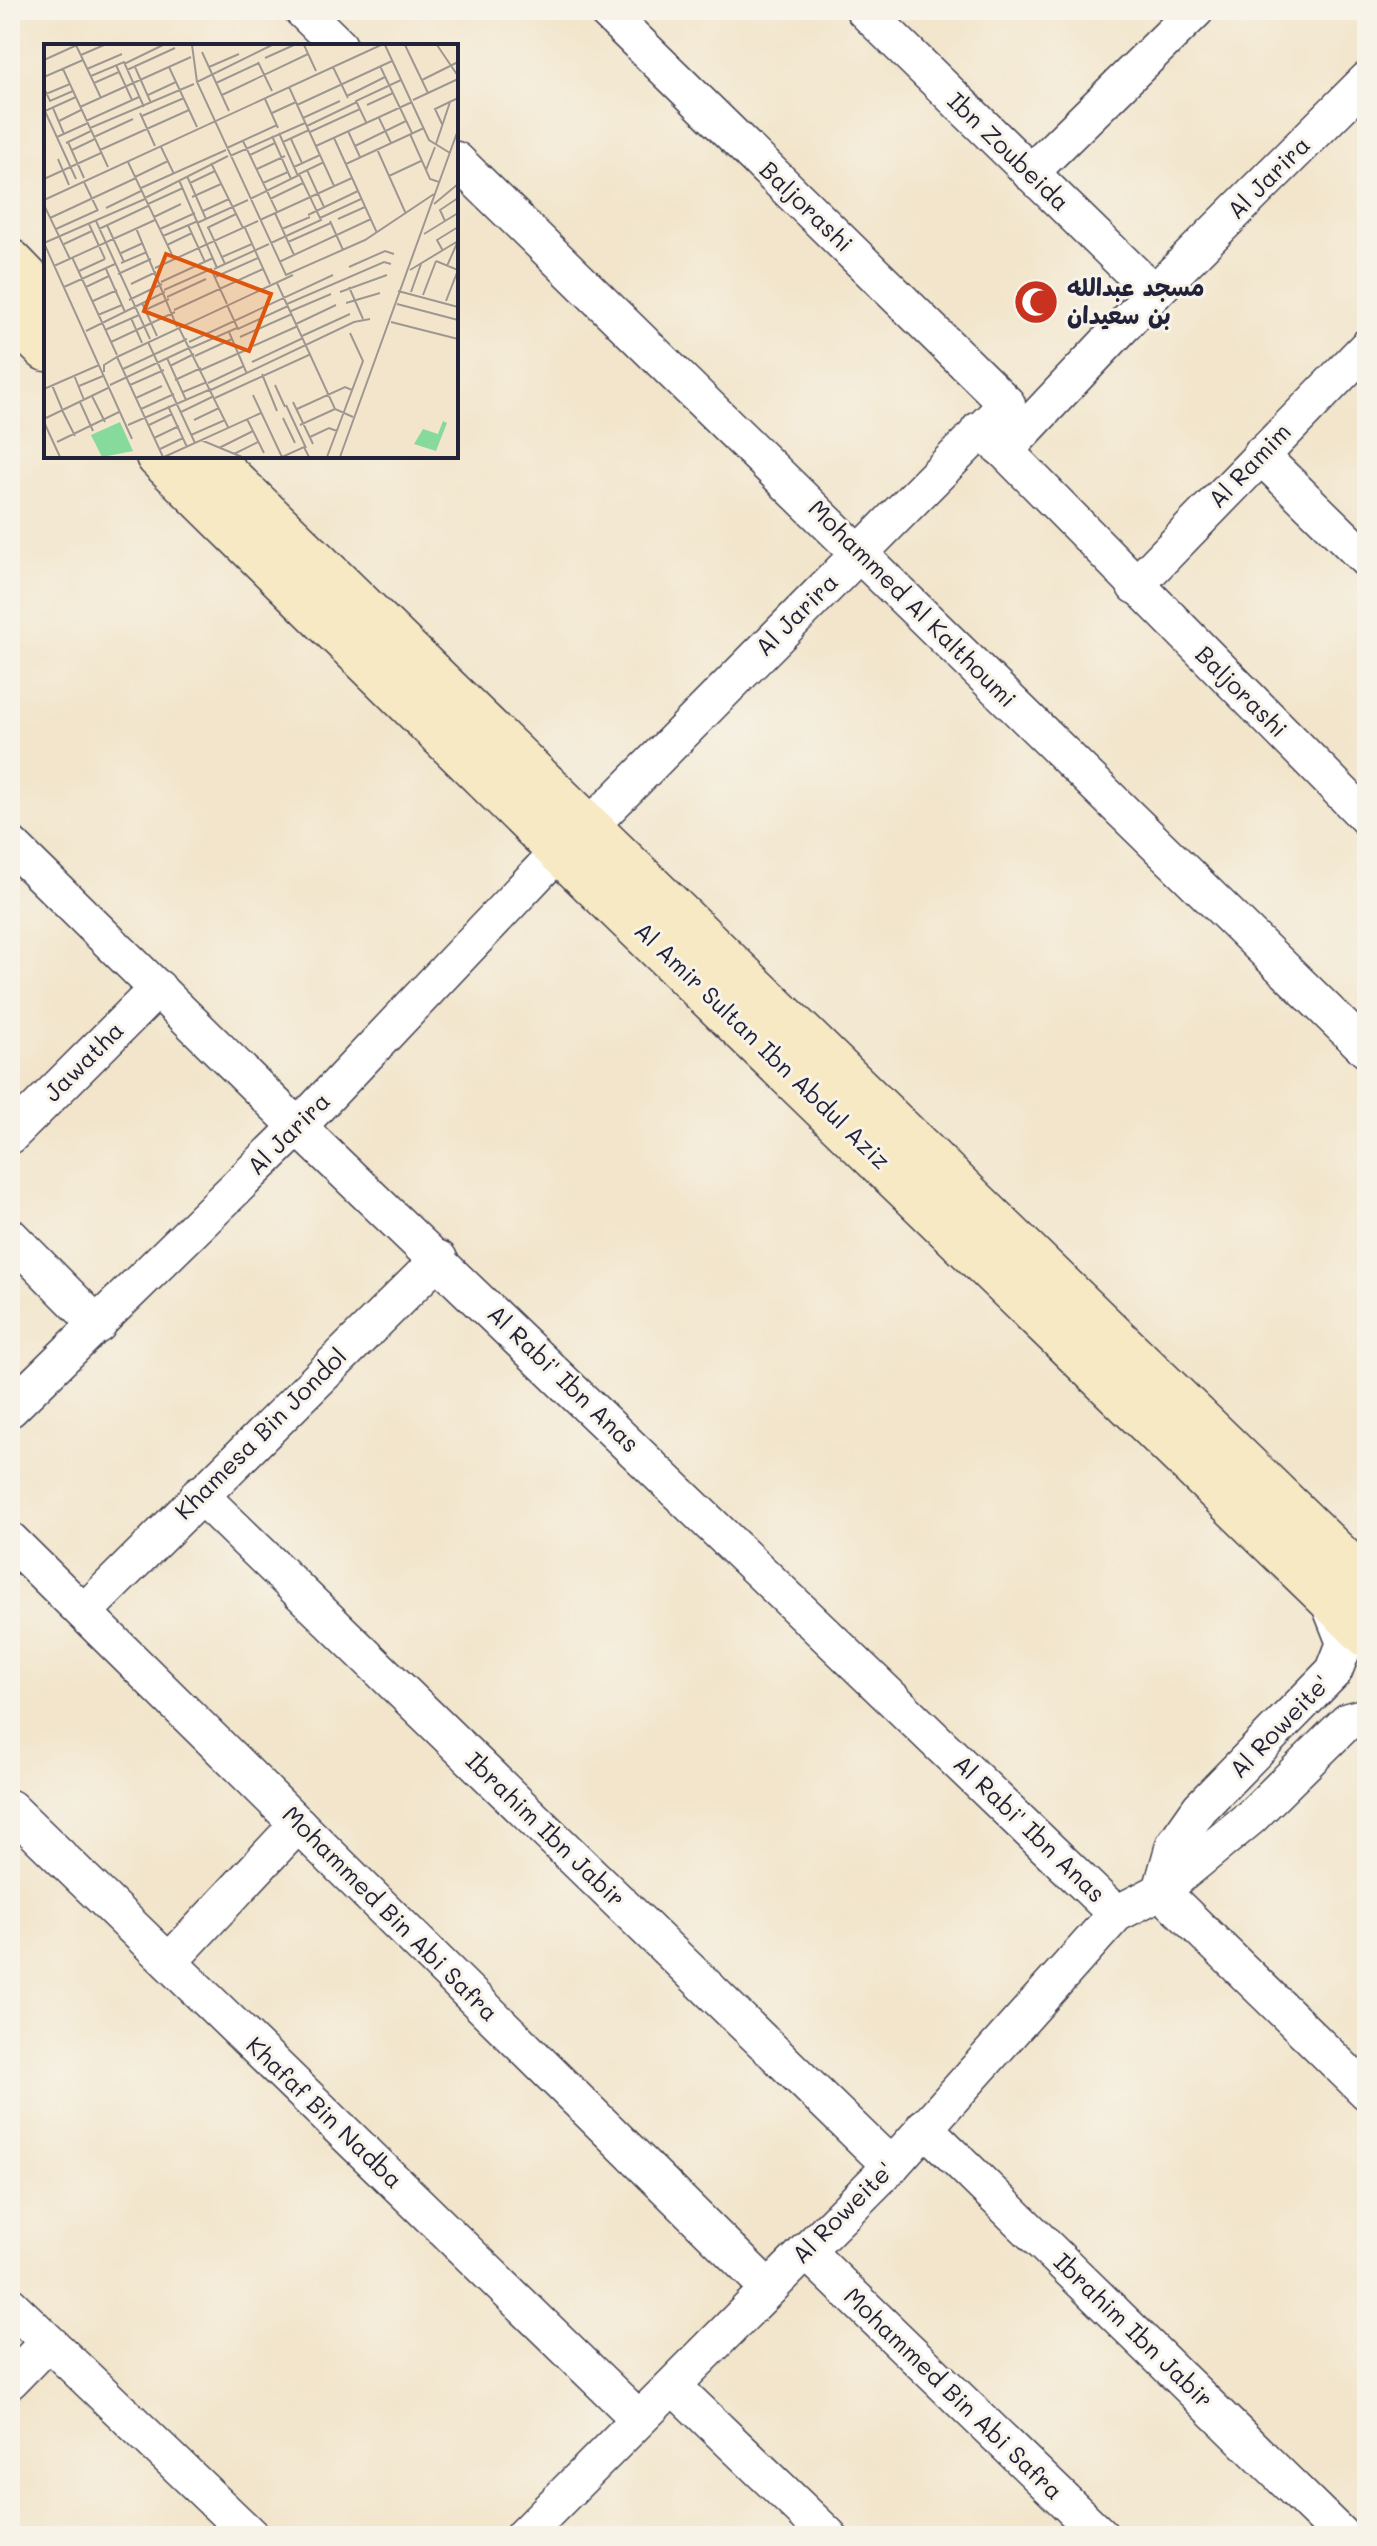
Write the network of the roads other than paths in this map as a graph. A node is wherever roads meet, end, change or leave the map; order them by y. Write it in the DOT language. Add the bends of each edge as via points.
graph roads {
  1 [pos="302,10"];
  2 [pos="605,10"];
  3 [pos="864,10"];
  4 [pos="1196,10"];
  5 [pos="337,44"];
  6 [pos="1367,80"];
  7 [pos="458,162"];
  8 [pos="1030,173"];
  9 [pos="10,261"];
  10 [pos="1154,293"];
  11 [pos="44,296"];
  12 [pos="10,314"];
  13 [pos="44,347"];
  14 [pos="1367,347"];
  15 [pos="1007,404"];
  16 [pos="992,440"];
  17 [pos="1260,455"];
  18 [pos="160,458"];
  19 [pos="209,458"];
  20 [pos="859,552"];
  21 [pos="1367,560"];
  22 [pos="1135,586"];
  23 [pos="1367,818"];
  24 [pos="574,839"];
  25 [pos="10,844"];
  26 [pos="158,988"];
  27 [pos="1367,1050"];
  28 [pos="298,1127"];
  29 [pos="10,1136"];
  30 [pos="10,1236"];
  31 [pos="439,1259"];
  32 [pos="98,1325"];
  33 [pos="10,1409"];
  34 [pos="199,1494"];
  35 [pos="10,1540"];
  36 [pos="1349,1574"];
  37 [pos="85,1611"];
  38 [pos="1367,1635"];
  39 [pos="1367,1716"];
  40 [pos="10,1808"];
  41 [pos="298,1824"];
  42 [pos="1161,1891"];
  43 [pos="1116,1914"];
  44 [pos="169,1962"];
  45 [pos="1367,2092"];
  46 [pos="924,2127"];
  47 [pos="891,2166"];
  48 [pos="806,2251"];
  49 [pos="769,2289"];
  50 [pos="10,2305"];
  51 [pos="47,2343"];
  52 [pos="10,2381"];
  53 [pos="673,2386"];
  54 [pos="638,2418"];
  55 [pos="1367,2515"];
  56 [pos="251,2536"];
  57 [pos="523,2536"];
  58 [pos="829,2536"];
  59 [pos="1101,2536"];
  60 [pos="1344,2536"];
  1 -- 5 [label="street"];
  2 -- 15 [label="street, Baljorashi"];
  3 -- 8 [label="street, Ibn Zoubeida"];
  4 -- 8 [label="street"];
  6 -- 10 [label="street, Al Jarira"];
  7 -- 20 [label="street, Mohammed Al Kalthoumi"];
  8 -- 10 [label="street, Ibn Zoubeida"];
  9 -- 11 [label="street"];
  10 -- 16 [label="street, Al Jarira"];
  12 -- 13 [label="street"];
  14 -- 17 [label="street, Al Ramim"];
  15 -- 16 [label="street, Al Jarira"];
  16 -- 20 [label="street, Al Jarira"];
  16 -- 22 [label="street, Baljorashi"];
  17 -- 21 [label="street"];
  17 -- 22 [label="street, Al Ramim"];
  18 -- 24 [label="street, Al Amir Sultan Ibn Abdul Aziz"];
  19 -- 24 [label="street, Al Amir Sultan Ibn Abdul Aziz"];
  20 -- 24 [label="street, Al Jarira"];
  20 -- 27 [label="street, Mohammed Al Kalthoumi"];
  22 -- 23 [label="street, Baljorashi"];
  24 -- 28 [label="street, Al Jarira"];
  24 -- 36 [label="street, Al Amir Sultan Ibn Abdul Aziz"];
  25 -- 26 [label="street, Al Rabi' Ibn Anas"];
  26 -- 28 [label="street, Al Rabi' Ibn Anas"];
  26 -- 29 [label="street, Jawatha"];
  28 -- 31 [label="street, Al Rabi' Ibn Anas"];
  28 -- 32 [label="street, Al Jarira"];
  30 -- 32 [label="street"];
  31 -- 34 [label="street, Khamesa Bin Jondol"];
  31 -- 43 [label="street, Al Rabi' Ibn Anas"];
  32 -- 33 [label="street, Al Jarira"];
  34 -- 37 [label="street, Khamesa Bin Jondol"];
  34 -- 47 [label="street, Ibrahim Ibn Jabir"];
  35 -- 37 [label="street, Mohammed Bin Abi Safra"];
  36 -- 38 [label="street, Al Amir Sultan Ibn Abdul Aziz"];
  36 -- 42 [label="street, Al Roweite'" via="1345,1643 1334,1671 1200,1808 1174,1845"];
  37 -- 41 [label="street, Mohammed Bin Abi Safra"];
  39 -- 42 [label="street, Al Roweite'" via="1348,1721 1251,1817"];
  40 -- 44 [label="street, Khafaf Bin Nadba"];
  41 -- 44 [label="street"];
  41 -- 49 [label="street, Mohammed Bin Abi Safra"];
  42 -- 43 [label="street, Al Roweite'"];
  42 -- 45 [label="street"];
  43 -- 46 [label="street, Al Roweite'"];
  44 -- 54 [label="street, Khafaf Bin Nadba"];
  46 -- 47 [label="street, Al Roweite'"];
  46 -- 60 [label="street, Ibrahim Ibn Jabir"];
  47 -- 48 [label="street, Al Roweite'"];
  48 -- 49 [label="street, Al Roweite'"];
  48 -- 59 [label="street, Mohammed Bin Abi Safra"];
  49 -- 53 [label="street, Al Roweite'"];
  50 -- 51 [label="street"];
  51 -- 52 [label="street"];
  51 -- 56 [label="street"];
  53 -- 54 [label="street, Al Roweite'"];
  53 -- 58 [label="street"];
  54 -- 57 [label="street, Al Roweite'"];
  55 -- 60 [label="street"];
}
